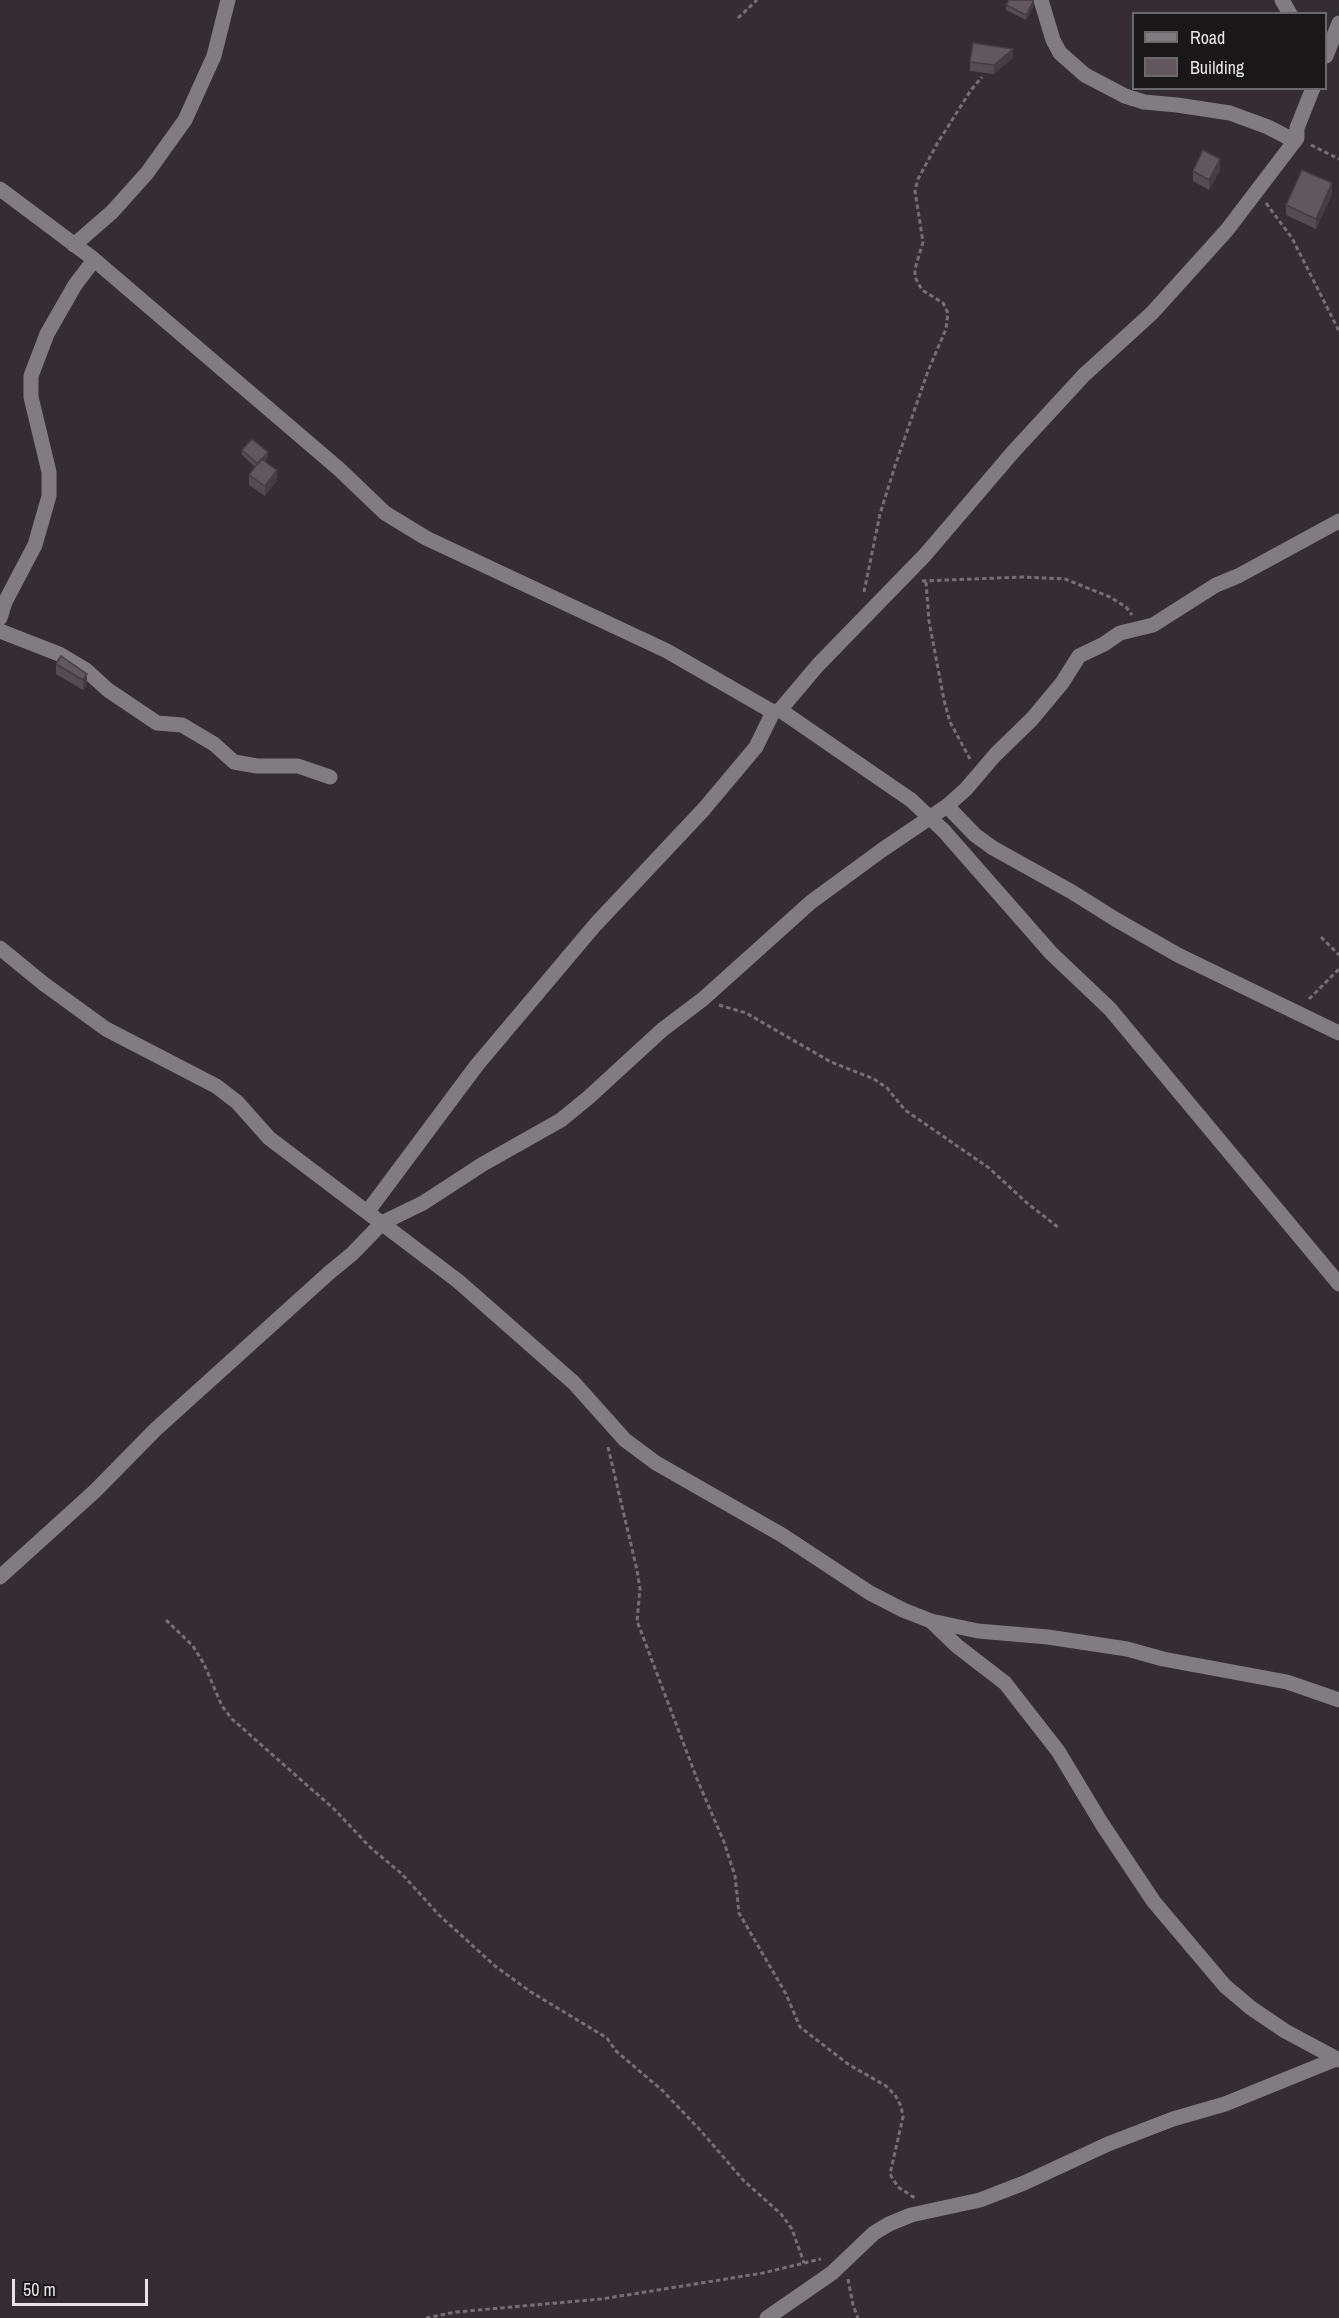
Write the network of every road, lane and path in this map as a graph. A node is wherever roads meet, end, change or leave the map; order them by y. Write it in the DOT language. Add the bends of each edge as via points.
graph roads {
  1 [pos="228,0"];
  2 [pos="757,0"];
  3 [pos="1041,0"];
  4 [pos="738,18"];
  5 [pos="1339,23"];
  6 [pos="1327,51"];
  7 [pos="982,77"];
  8 [pos="1312,90"];
  9 [pos="1296,139"];
  10 [pos="1339,159"];
  11 [pos="0,189"];
  12 [pos="1257,192"];
  13 [pos="74,245"];
  14 [pos="94,260"];
  15 [pos="1339,331"];
  16 [pos="1339,521"];
  17 [pos="904,577"];
  18 [pos="926,582"];
  19 [pos="0,618"];
  20 [pos="858,623"];
  21 [pos="1142,628"];
  22 [pos="0,631"];
  23 [pos="777,711"];
  24 [pos="330,777"];
  25 [pos="977,777"];
  26 [pos="947,806"];
  27 [pos="930,817"];
  28 [pos="1321,937"];
  29 [pos="0,948"];
  30 [pos="1339,955"];
  31 [pos="1339,969"];
  32 [pos="704,999"];
  33 [pos="1296,1011"];
  34 [pos="1339,1033"];
  35 [pos="369,1211"];
  36 [pos="382,1223"];
  37 [pos="1059,1228"];
  38 [pos="1339,1284"];
  39 [pos="603,1416"];
  40 [pos="0,1577"];
  41 [pos="166,1620"];
  42 [pos="931,1621"];
  43 [pos="1339,1700"];
  44 [pos="1337,2060"];
  45 [pos="935,2210"];
  46 [pos="826,2258"];
  47 [pos="846,2260"];
  48 [pos="804,2263"];
  49 [pos="426,2318"];
  50 [pos="767,2318"];
  51 [pos="858,2318"];
  1 -- 13 [label="street" via="214,56 185,120 140,181"];
  2 -- 4 [label="path"];
  3 -- 9 [label="street" via="1060,53 1085,75 1134,99 1230,114"];
  5 -- 6 [label="street"];
  7 -- 20 [label="path" via="937,144 915,191 923,242 915,277 922,290 947,308 946,329 880,514"];
  8 -- 9 [label="street"];
  9 -- 10 [label="path"];
  9 -- 12 [label="street"];
  11 -- 13 [label="street"];
  12 -- 15 [label="path" via="1292,237"];
  12 -- 17 [label="street" via="1152,313 1084,375"];
  13 -- 14 [label="street"];
  14 -- 19 [label="street" via="47,334 31,376 31,397 49,472 49,496 35,546"];
  14 -- 23 [label="street" via="339,469 385,513 441,545 667,651"];
  16 -- 21 [label="street"];
  17 -- 18 [label="path"];
  17 -- 20 [label="street"];
  18 -- 21 [label="path" via="1065,579 1110,597 1126,608"];
  18 -- 25 [label="path" via="928,621 944,700 950,722"];
  20 -- 23 [label="street"];
  21 -- 25 [label="street" via="1120,633 1080,656 1049,700"];
  22 -- 24 [label="street" via="59,654 157,723 182,725 214,744 234,762 298,766"];
  23 -- 27 [label="street" via="911,800"];
  23 -- 35 [label="street" via="756,747 704,809 595,925 477,1065"];
  25 -- 26 [label="street"];
  26 -- 27 [label="street"];
  26 -- 33 [label="street" via="993,848 1178,955"];
  27 -- 32 [label="street" via="811,902"];
  27 -- 38 [label="street" via="1051,953 1110,1009"];
  28 -- 30 [label="path"];
  29 -- 35 [label="street" via="106,1029 216,1086 237,1102 269,1138"];
  31 -- 33 [label="path"];
  32 -- 36 [label="street" via="662,1030 561,1120 423,1203"];
  32 -- 37 [label="path" via="746,1013 831,1062 874,1078 904,1110 981,1162"];
  33 -- 34 [label="street"];
  35 -- 36 [label="street"];
  36 -- 39 [label="street" via="458,1281 574,1383"];
  36 -- 40 [label="street"];
  39 -- 42 [label="street" via="625,1440 656,1463 782,1535 870,1593"];
  39 -- 45 [label="path" via="613,1476 637,1570 637,1621 724,1842 735,1876 739,1913 786,1994 800,2027 895,2095 903,2117 890,2169 891,2180"];
  41 -- 48 [label="path" via="193,1646 232,1719 334,1809 495,1966 607,2038 616,2051 663,2091 744,2181 781,2214 792,2229"];
  42 -- 43 [label="street" via="978,1631 1127,1649 1287,1682"];
  42 -- 44 [label="street" via="1005,1683 1058,1751 1154,1902 1225,1986 1285,2031"];
  44 -- 45 [label="street" via="1108,2144 980,2200"];
  45 -- 47 [label="street" via="889,2224"];
  46 -- 48 [label="path"];
  47 -- 50 [label="street"];
  47 -- 51 [label="path"];
  48 -- 49 [label="path" via="601,2299"];
}
